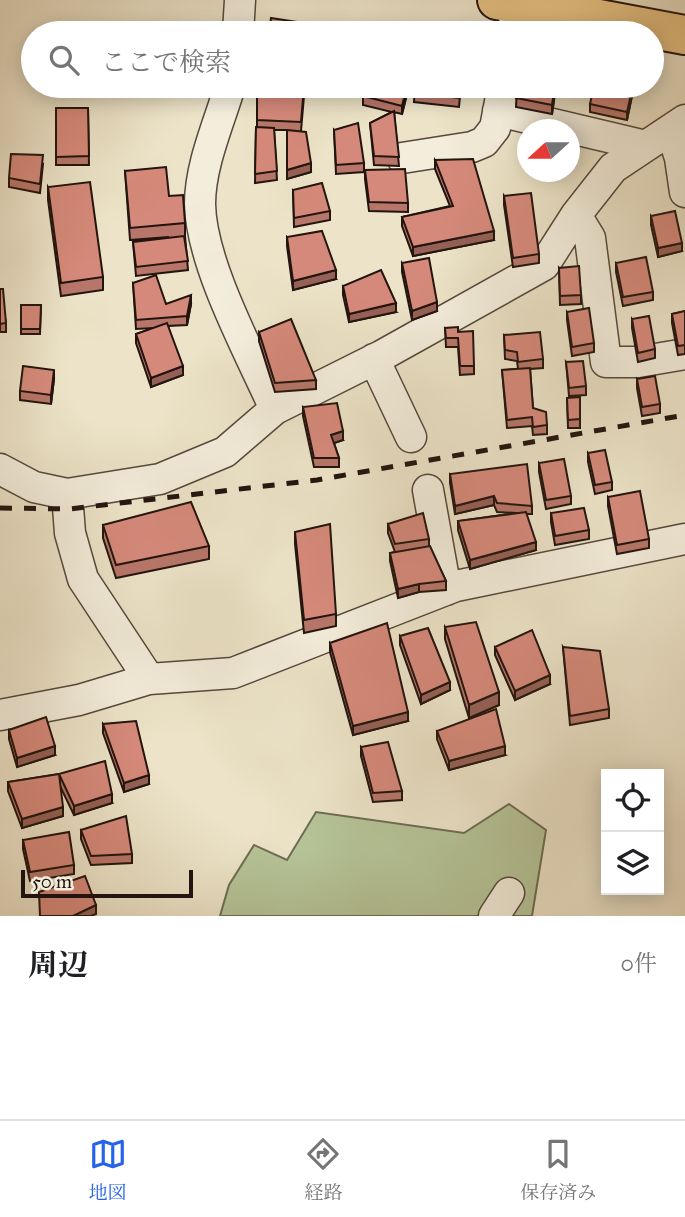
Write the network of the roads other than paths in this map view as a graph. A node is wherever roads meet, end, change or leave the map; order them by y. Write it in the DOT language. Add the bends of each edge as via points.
graph roads {
  1 [pos="240,0"];
  2 [pos="509,13"];
  3 [pos="239,21"];
  4 [pos="570,21"];
  5 [pos="664,33"];
  6 [pos="685,36"];
  7 [pos="226,98"];
  8 [pos="500,99"];
  9 [pos="667,132"];
  10 [pos="402,158"];
  11 [pos="685,192"];
  12 [pos="576,215"];
  13 [pos="685,354"];
  14 [pos="374,359"];
  15 [pos="275,409"];
  16 [pos="411,437"];
  17 [pos="0,469"];
  18 [pos="428,490"];
  19 [pos="67,494"];
  20 [pos="685,539"];
  21 [pos="446,590"];
  22 [pos="149,679"];
  23 [pos="0,715"];
  1 -- 3 [label="street"];
  2 -- 4 [label="main road"];
  5 -- 6 [label="main road"];
  7 -- 15 [label="street" via="204,174 200,205 204,232 216,278"];
  8 -- 9 [label="street"];
  8 -- 10 [label="street" via="495,128 484,142"];
  9 -- 11 [label="street" via="680,158"];
  9 -- 12 [label="street" via="613,168"];
  12 -- 13 [label="street" via="590,238 606,362"];
  12 -- 14 [label="street" via="544,265"];
  14 -- 15 [label="street"];
  14 -- 16 [label="street"];
  15 -- 19 [label="street" via="225,452 160,479"];
  17 -- 19 [label="street" via="34,487"];
  18 -- 21 [label="street"];
  19 -- 22 [label="street" via="83,579"];
  20 -- 21 [label="street"];
  21 -- 22 [label="street" via="233,673"];
  22 -- 23 [label="street" via="79,701"];
}
